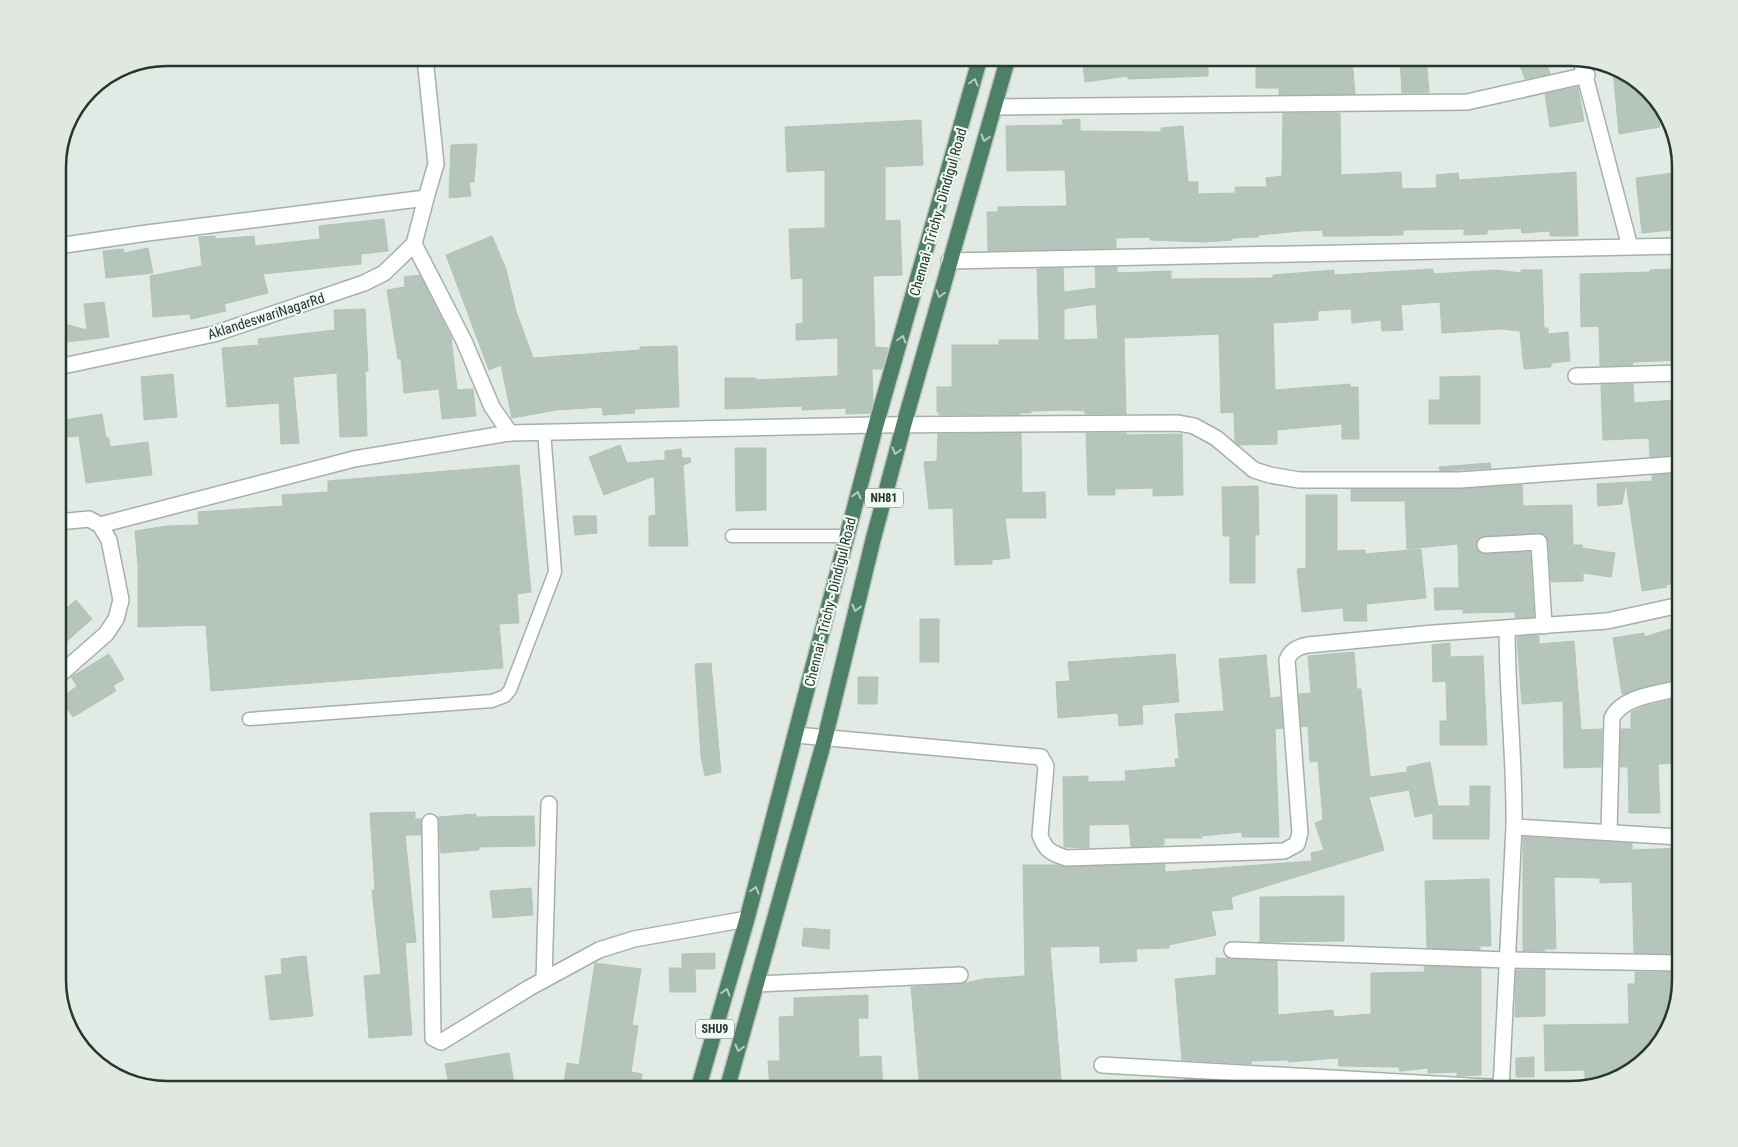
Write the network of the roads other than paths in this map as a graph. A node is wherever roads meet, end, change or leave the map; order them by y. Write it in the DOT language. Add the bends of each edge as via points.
graph roads {
  1 [pos="426,66"];
  2 [pos="978,66"];
  3 [pos="1006,66"];
  4 [pos="1584,68"];
  5 [pos="994,107"];
  6 [pos="426,198"];
  7 [pos="406,202"];
  8 [pos="418,228"];
  9 [pos="414,244"];
  10 [pos="66,245"];
  11 [pos="1672,246"];
  12 [pos="1630,247"];
  13 [pos="950,261"];
  14 [pos="66,365"];
  15 [pos="1672,373"];
  16 [pos="1576,376"];
  17 [pos="876,424"];
  18 [pos="904,424"];
  19 [pos="544,431"];
  20 [pos="510,433"];
  21 [pos="1672,465"];
  22 [pos="66,521"];
  23 [pos="100,525"];
  24 [pos="732,536"];
  25 [pos="846,536"];
  26 [pos="1485,545"];
  27 [pos="1672,607"];
  28 [pos="1544,626"];
  29 [pos="1507,628"];
  30 [pos="66,669"];
  31 [pos="1672,690"];
  32 [pos="249,718"];
  33 [pos="796,735"];
  34 [pos="825,738"];
  35 [pos="549,804"];
  36 [pos="430,822"];
  37 [pos="1514,827"];
  38 [pos="1609,832"];
  39 [pos="1672,836"];
  40 [pos="747,919"];
  41 [pos="769,942"];
  42 [pos="1232,950"];
  43 [pos="1507,960"];
  44 [pos="1672,962"];
  45 [pos="960,975"];
  46 [pos="544,980"];
  47 [pos="756,984"];
  48 [pos="1102,1065"];
  49 [pos="701,1081"];
  50 [pos="729,1081"];
  51 [pos="1368,1081"];
  52 [pos="1501,1081"];
  1 -- 6 [label="street" via="436,164"];
  17 -- 2 [label="highway, Chennai - Trichy - Dindigul Road / SHU9, one-way"];
  3 -- 5 [label="highway, Chennai - Trichy - Dindigul Road / NH81"];
  4 -- 5 [label="street" via="1467,102"];
  4 -- 12 [label="street"];
  5 -- 13 [label="highway, Chennai - Trichy - Dindigul Road / NH81, one-way"];
  6 -- 7 [label="street"];
  6 -- 8 [label="street"];
  7 -- 8 [label="street"];
  7 -- 10 [label="street"];
  8 -- 9 [label="street"];
  9 -- 14 [label="street, AklandeswariNagarRd" via="384,273 364,283 214,334"];
  9 -- 20 [label="street" via="464,341 492,406"];
  11 -- 12 [label="street"];
  12 -- 13 [label="street"];
  13 -- 18 [label="highway, Chennai - Trichy - Dindigul Road / NH81, one-way"];
  15 -- 16 [label="street"];
  17 -- 18 [label="street"];
  17 -- 19 [label="street"];
  25 -- 17 [label="highway, Chennai - Trichy - Dindigul Road / SHU9, one-way"];
  18 -- 21 [label="street" via="1178,423 1194,426 1216,438 1254,470 1299,480 1460,480"];
  18 -- 34 [label="highway, Chennai - Trichy - Dindigul Road / NH81, one-way" via="872,540"];
  19 -- 20 [label="street"];
  19 -- 32 [label="lane" via="556,572 505,696 492,701"];
  20 -- 23 [label="street" via="354,459"];
  22 -- 23 [label="street" via="89,519"];
  23 -- 30 [label="street" via="109,540 119,610 106,634"];
  24 -- 25 [label="lane"];
  25 -- 33 [label="highway, Chennai - Trichy - Dindigul Road / SHU9"];
  26 -- 28 [label="street" via="1539,542"];
  27 -- 28 [label="street" via="1607,621"];
  28 -- 29 [label="street"];
  29 -- 34 [label="street" via="1308,645 1290,653 1287,660 1300,833 1298,844 1284,850 1066,858 1050,853 1040,835 1046,766 1041,757"];
  29 -- 37 [label="street"];
  31 -- 38 [label="street" via="1629,702 1612,718"];
  33 -- 34 [label="street"];
  40 -- 33 [label="highway, Chennai - Trichy - Dindigul Road / SHU9, one-way"];
  34 -- 41 [label="highway, Chennai - Trichy - Dindigul Road / NH81"];
  35 -- 46 [label="street"];
  36 -- 46 [label="street" via="434,1040 444,1042"];
  37 -- 38 [label="street"];
  37 -- 43 [label="street"];
  38 -- 39 [label="street"];
  40 -- 46 [label="street" via="616,944"];
  49 -- 40 [label="highway, Chennai - Trichy - Dindigul Road / SHU9, one-way"];
  41 -- 47 [label="highway, Chennai - Trichy - Dindigul Road / SHU9"];
  42 -- 43 [label="street"];
  43 -- 44 [label="street"];
  43 -- 52 [label="street"];
  45 -- 47 [label="street"];
  47 -- 50 [label="highway, Chennai - Trichy - Dindigul Road / SHU9, one-way"];
  48 -- 51 [label="street"];
}
